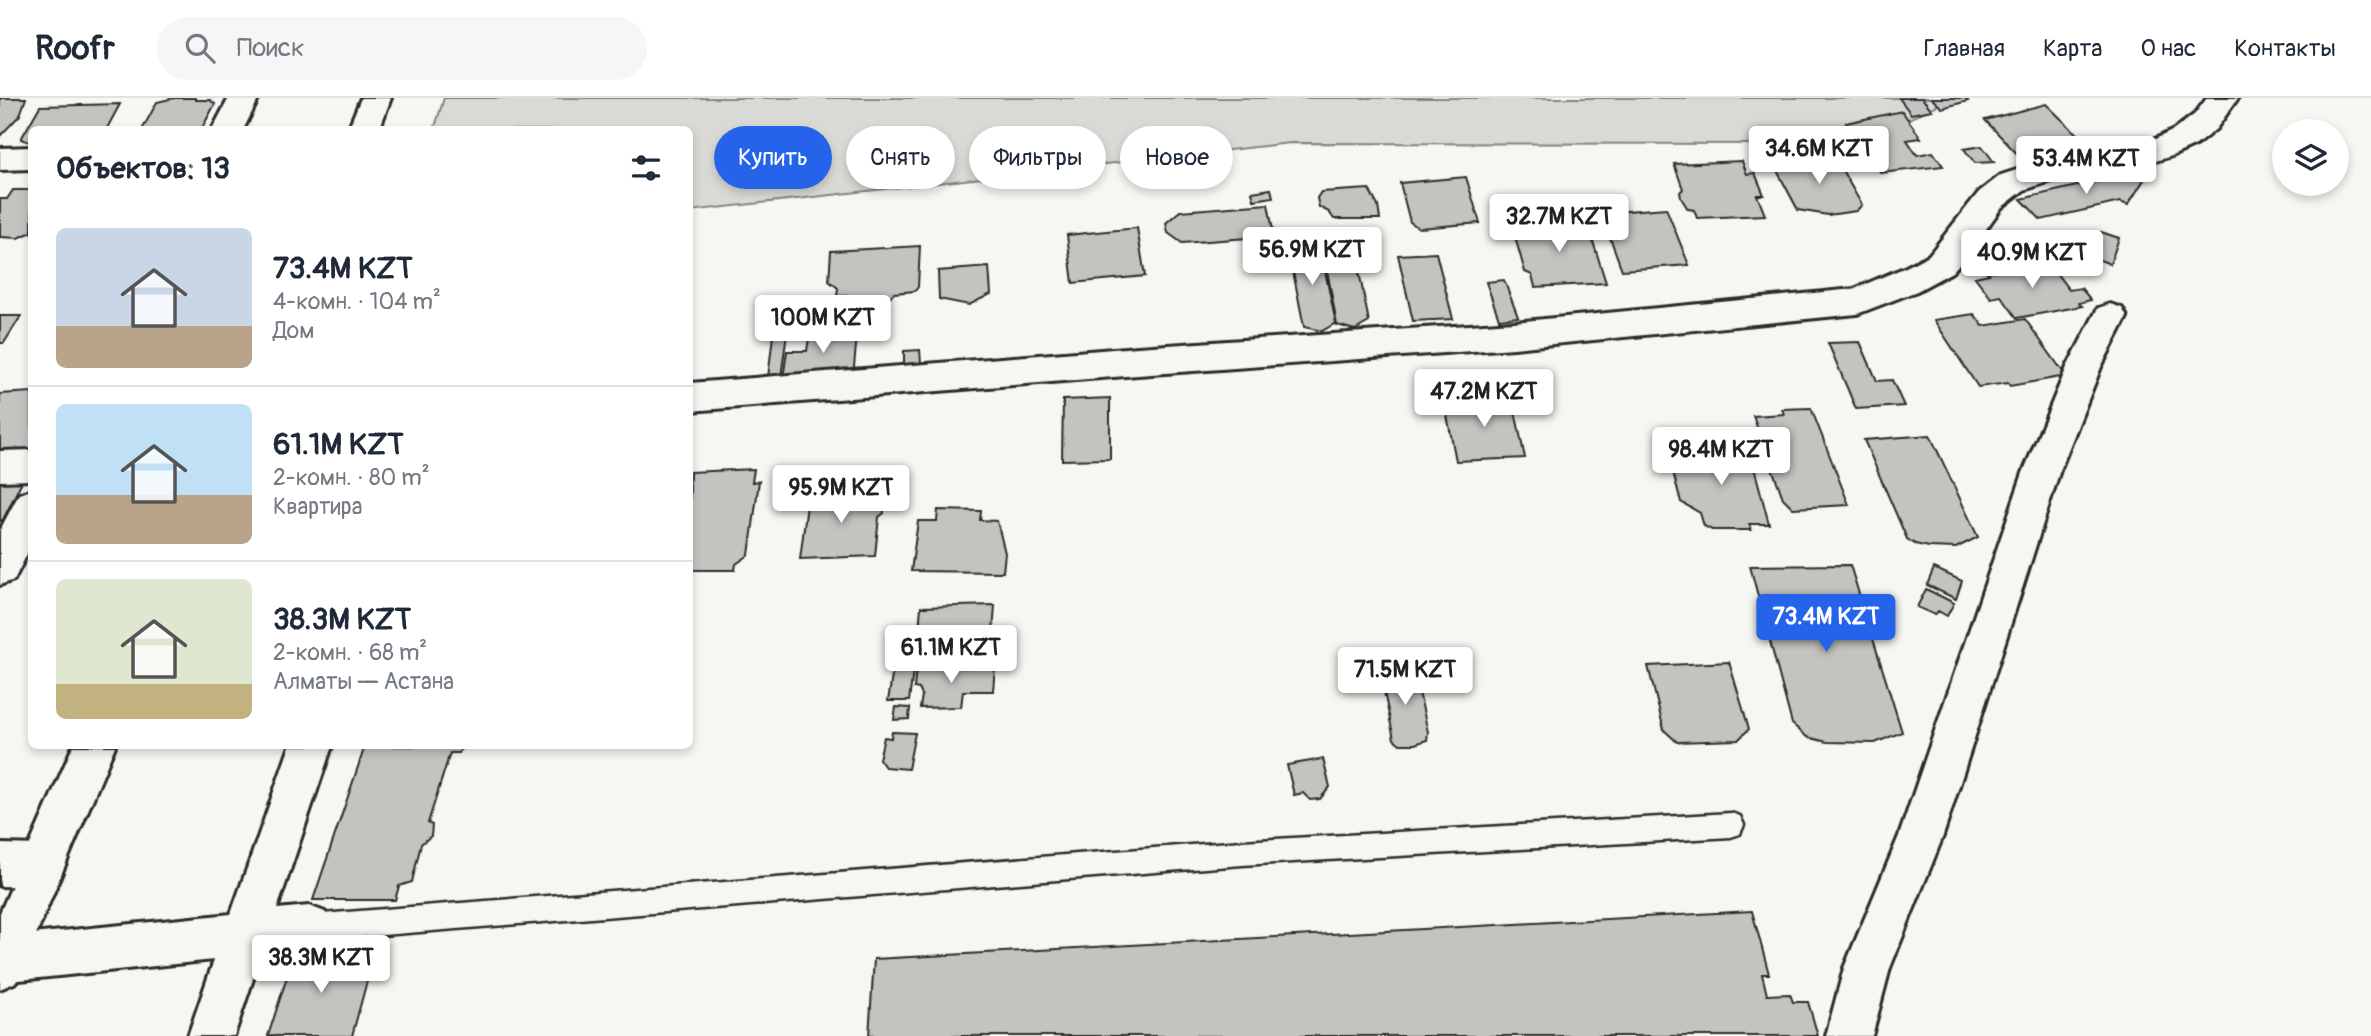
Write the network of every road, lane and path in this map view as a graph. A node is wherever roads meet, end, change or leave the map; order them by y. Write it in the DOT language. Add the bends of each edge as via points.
graph roads {
  1 [pos="244,98"];
  2 [pos="376,98"];
  3 [pos="2223,98"];
  4 [pos="229,126"];
  5 [pos="365,126"];
  6 [pos="28,158"];
  7 [pos="0,159"];
  8 [pos="2110,317"];
  9 [pos="693,397"];
  10 [pos="28,465"];
  11 [pos="0,466"];
  12 [pos="28,513"];
  13 [pos="0,568"];
  14 [pos="92,749"];
  15 [pos="310,749"];
  16 [pos="1731,825"];
  17 [pos="21,865"];
  18 [pos="309,928"];
  19 [pos="247,934"];
  20 [pos="1,963"];
  21 [pos="211,1036"];
  22 [pos="1849,1036"];
  1 -- 4 [label="main road"];
  2 -- 5 [label="main road"];
  3 -- 9 [label="main road" via="2213,116 2177,144 2120,160 2028,176 1999,188 1946,260 1857,301 1514,335"];
  6 -- 7 [label="main road"];
  8 -- 22 [label="main road" via="2084,367 2041,473 1922,836 1867,968"];
  10 -- 11 [label="main road"];
  12 -- 13 [label="main road"];
  14 -- 17 [label="main road"];
  15 -- 19 [label="main road"];
  16 -- 18 [label="lane" via="1242,853"];
  17 -- 20 [label="main road"];
  18 -- 19 [label="main road"];
  19 -- 20 [label="main road"];
  19 -- 21 [label="main road"];
}
